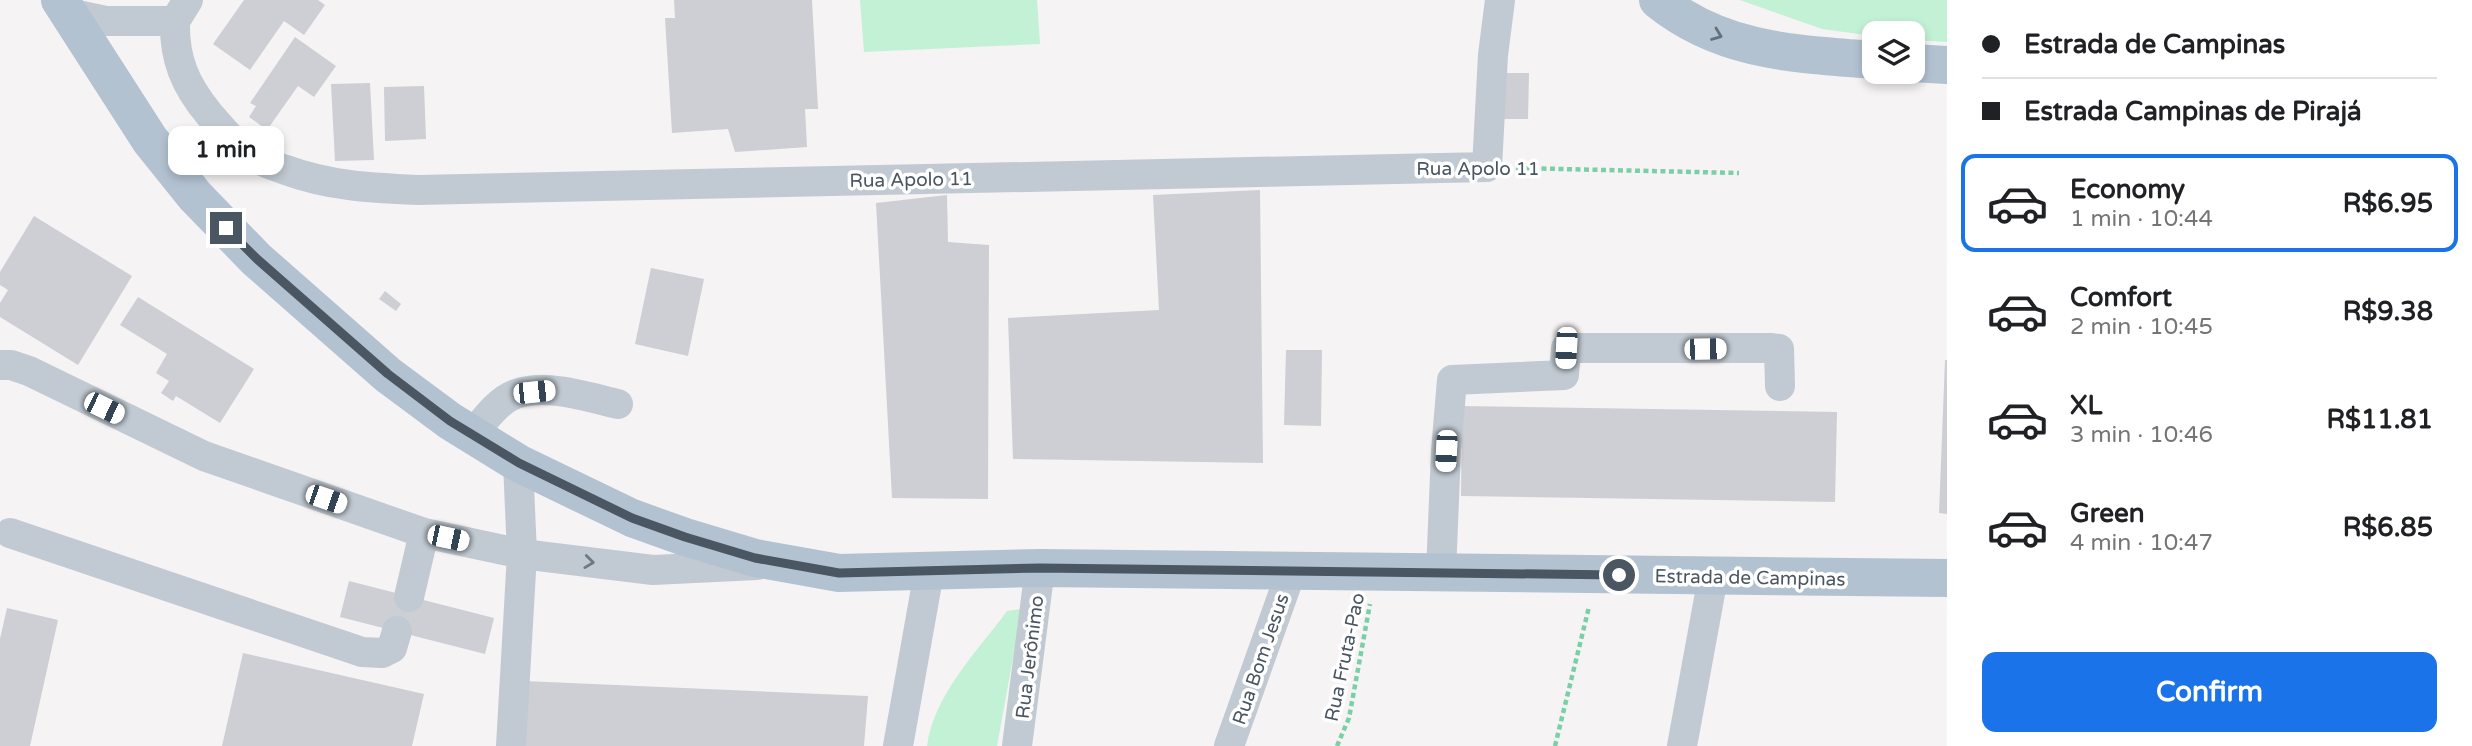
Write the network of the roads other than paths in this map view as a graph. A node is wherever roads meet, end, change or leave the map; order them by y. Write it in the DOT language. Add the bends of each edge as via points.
graph roads {
  1 [pos="1500,0"];
  2 [pos="1658,0"];
  3 [pos="64,7"];
  4 [pos="181,10"];
  5 [pos="1862,59"];
  6 [pos="1925,64"];
  7 [pos="1947,65"];
  8 [pos="0,365"];
  9 [pos="1780,386"];
  10 [pos="618,404"];
  11 [pos="472,435"];
  12 [pos="519,463"];
  13 [pos="10,533"];
  14 [pos="424,533"];
  15 [pos="522,554"];
  16 [pos="786,563"];
  17 [pos="1040,568"];
  18 [pos="929,572"];
  19 [pos="1291,572"];
  20 [pos="1440,573"];
  21 [pos="1713,577"];
  22 [pos="1947,578"];
  23 [pos="409,597"];
  24 [pos="397,631"];
  25 [pos="511,746"];
  26 [pos="898,746"];
  27 [pos="1017,746"];
  28 [pos="1229,746"];
  29 [pos="1682,746"];
  1 -- 4 [label="street, Rua Apolo 11" via="1487,167 432,190 315,181 246,153 200,103 185,79 174,43"];
  2 -- 5 [label="main road, one-way" via="1702,29 1739,43 1786,53"];
  3 -- 4 [label="street" via="106,21"];
  3 -- 11 [label="main road, Estrada de Campinas" via="150,140 195,196 257,259 388,374"];
  6 -- 7 [label="main road"];
  8 -- 14 [label="street" via="29,372 204,456"];
  9 -- 20 [label="street" via="1779,349 1770,348 1566,348 1564,375 1452,380"];
  10 -- 11 [label="street" via="554,390 515,394 491,412"];
  11 -- 12 [label="main road, Estrada de Campinas"];
  12 -- 15 [label="street"];
  12 -- 16 [label="main road, Estrada de Campinas" via="632,518 755,558"];
  13 -- 24 [label="street" via="362,652 382,653 392,648"];
  14 -- 15 [label="street"];
  14 -- 23 [label="street"];
  15 -- 16 [label="street, one-way" via="653,570"];
  15 -- 25 [label="street"];
  16 -- 18 [label="main road, Estrada de Campinas" via="839,573"];
  17 -- 18 [label="main road, Estrada de Campinas"];
  17 -- 19 [label="main road, Estrada de Campinas"];
  17 -- 27 [label="street, Rua Jerônimo"];
  18 -- 26 [label="street"];
  19 -- 20 [label="main road, Estrada de Campinas"];
  19 -- 28 [label="street, Rua Bom Jesus"];
  20 -- 21 [label="main road, Estrada de Campinas"];
  21 -- 22 [label="main road, Estrada de Campinas"];
  21 -- 29 [label="street"];
}
